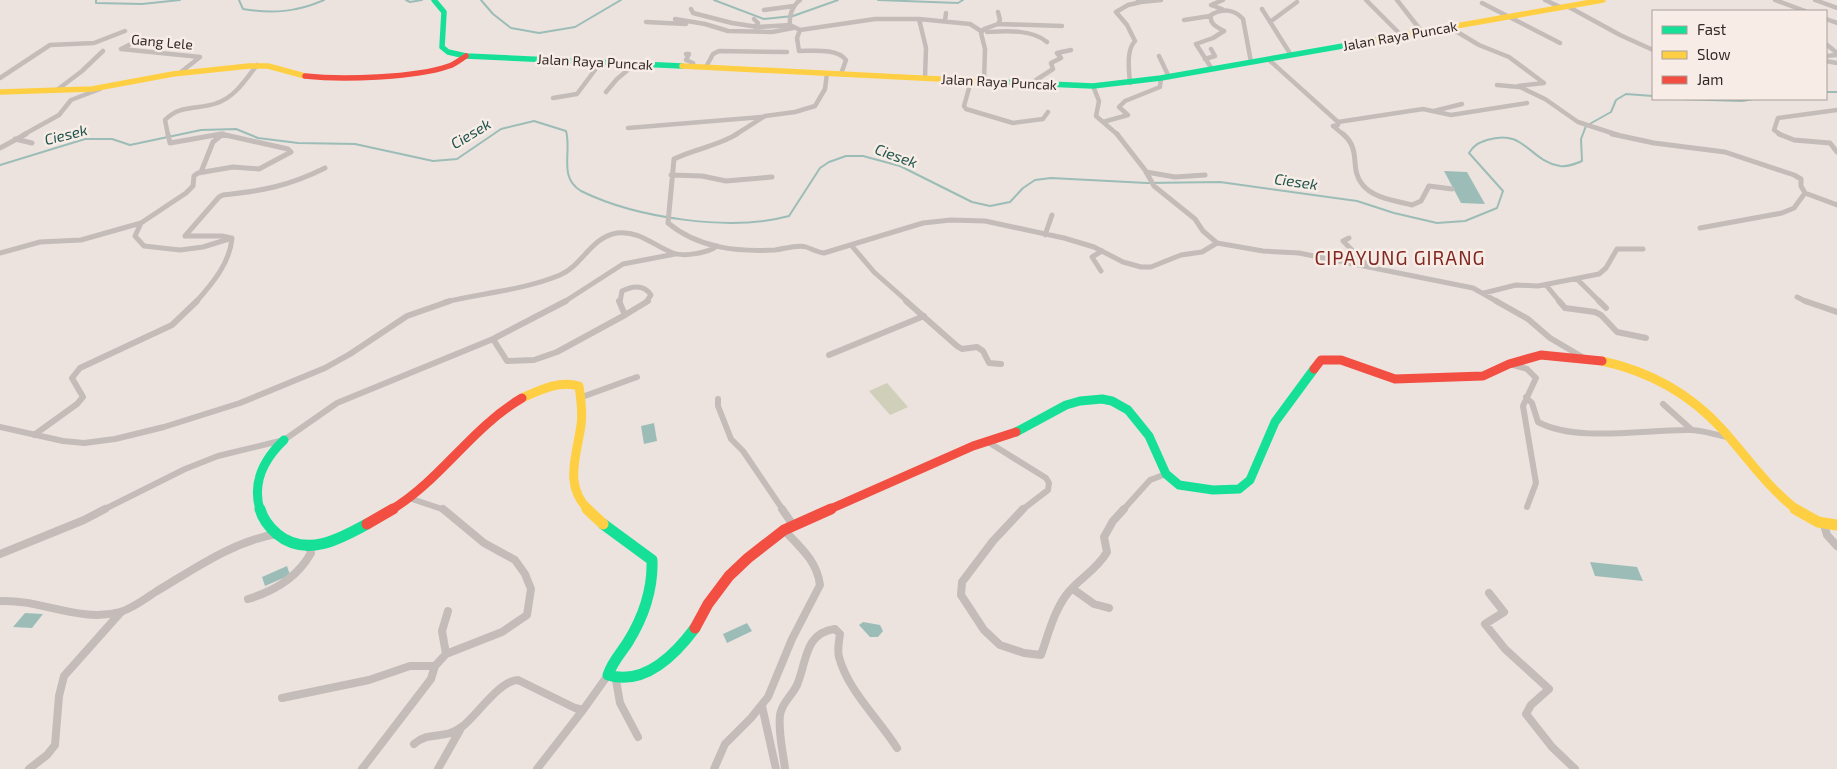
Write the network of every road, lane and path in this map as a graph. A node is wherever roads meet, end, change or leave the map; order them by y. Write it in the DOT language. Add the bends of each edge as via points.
graph roads {
  1 [pos="800,0"];
  2 [pos="1161,0"];
  3 [pos="1223,0"];
  4 [pos="1366,0"];
  5 [pos="1396,0"];
  6 [pos="1545,0"];
  7 [pos="1603,0"];
  8 [pos="1776,0"];
  9 [pos="1815,0"];
  10 [pos="1139,1"];
  11 [pos="1297,2"];
  12 [pos="437,3"];
  13 [pos="1482,3"];
  14 [pos="794,6"];
  15 [pos="1564,7"];
  16 [pos="1837,8"];
  17 [pos="691,9"];
  18 [pos="1262,9"];
  19 [pos="764,10"];
  20 [pos="1223,10"];
  21 [pos="1802,10"];
  22 [pos="998,12"];
  23 [pos="946,13"];
  24 [pos="1210,16"];
  25 [pos="1510,17"];
  26 [pos="675,18"];
  27 [pos="754,19"];
  28 [pos="919,19"];
  29 [pos="945,20"];
  30 [pos="1184,20"];
  31 [pos="646,22"];
  32 [pos="699,22"];
  33 [pos="1270,22"];
  34 [pos="998,24"];
  35 [pos="791,25"];
  36 [pos="755,26"];
  37 [pos="1062,26"];
  38 [pos="1450,27"];
  39 [pos="800,30"];
  40 [pos="125,31"];
  41 [pos="981,32"];
  42 [pos="1422,32"];
  43 [pos="1401,35"];
  44 [pos="143,38"];
  45 [pos="1047,42"];
  46 [pos="1560,43"];
  47 [pos="1827,45"];
  48 [pos="1211,49"];
  49 [pos="1071,50"];
  50 [pos="1652,50"];
  51 [pos="103,52"];
  52 [pos="787,52"];
  53 [pos="1837,53"];
  54 [pos="686,54"];
  55 [pos="1291,55"];
  56 [pos="466,56"];
  57 [pos="1159,56"];
  58 [pos="1205,59"];
  59 [pos="1268,59"];
  60 [pos="602,62"];
  61 [pos="1251,62"];
  62 [pos="635,64"];
  63 [pos="257,65"];
  64 [pos="694,67"];
  65 [pos="706,67"];
  66 [pos="1212,69"];
  67 [pos="181,72"];
  68 [pos="827,73"];
  69 [pos="841,74"];
  70 [pos="1165,77"];
  71 [pos="0,78"];
  72 [pos="925,78"];
  73 [pos="971,81"];
  74 [pos="984,81"];
  75 [pos="1130,82"];
  76 [pos="1030,84"];
  77 [pos="1497,85"];
  78 [pos="1093,86"];
  79 [pos="106,87"];
  80 [pos="1519,87"];
  81 [pos="57,90"];
  82 [pos="0,92"];
  83 [pos="606,92"];
  84 [pos="553,98"];
  85 [pos="1527,103"];
  86 [pos="1462,104"];
  87 [pos="1837,110"];
  88 [pos="1434,111"];
  89 [pos="1048,112"];
  90 [pos="765,116"];
  91 [pos="1103,122"];
  92 [pos="1338,122"];
  93 [pos="628,128"];
  94 [pos="223,134"];
  95 [pos="15,139"];
  96 [pos="32,143"];
  97 [pos="0,148"];
  98 [pos="1837,152"];
  99 [pos="325,168"];
  100 [pos="201,172"];
  101 [pos="1146,172"];
  102 [pos="672,175"];
  103 [pos="1204,175"];
  104 [pos="772,177"];
  105 [pos="1452,189"];
  106 [pos="1805,193"];
  107 [pos="1837,206"];
  108 [pos="1052,215"];
  109 [pos="141,223"];
  110 [pos="668,223"];
  111 [pos="1700,228"];
  112 [pos="1045,235"];
  113 [pos="232,238"];
  114 [pos="1349,238"];
  115 [pos="1216,243"];
  116 [pos="718,246"];
  117 [pos="854,247"];
  118 [pos="1643,249"];
  119 [pos="1102,251"];
  120 [pos="0,253"];
  121 [pos="675,254"];
  122 [pos="1370,267"];
  123 [pos="1101,271"];
  124 [pos="1577,279"];
  125 [pos="1546,285"];
  126 [pos="1484,293"];
  127 [pos="1797,297"];
  128 [pos="1606,308"];
  129 [pos="1837,312"];
  130 [pos="625,316"];
  131 [pos="924,316"];
  132 [pos="1646,338"];
  133 [pos="493,339"];
  134 [pos="828,355"];
  135 [pos="1586,359"];
  136 [pos="1001,364"];
  137 [pos="1509,364"];
  138 [pos="637,377"];
  139 [pos="582,397"];
  140 [pos="1526,397"];
  141 [pos="718,399"];
  142 [pos="1663,404"];
  143 [pos="0,427"];
  144 [pos="1692,430"];
  145 [pos="34,435"];
  146 [pos="1729,438"];
  147 [pos="284,440"];
  148 [pos="988,442"];
  149 [pos="1166,474"];
  150 [pos="409,498"];
  151 [pos="1528,507"];
  152 [pos="792,525"];
  153 [pos="1824,525"];
  154 [pos="1837,525"];
  155 [pos="784,530"];
  156 [pos="277,534"];
  157 [pos="309,546"];
  158 [pos="1837,546"];
  159 [pos="0,554"];
  160 [pos="1073,589"];
  161 [pos="1489,593"];
  162 [pos="248,599"];
  163 [pos="0,601"];
  164 [pos="1109,608"];
  165 [pos="448,611"];
  166 [pos="121,612"];
  167 [pos="446,654"];
  168 [pos="434,666"];
  169 [pos="612,678"];
  170 [pos="282,698"];
  171 [pos="762,706"];
  172 [pos="582,710"];
  173 [pos="460,729"];
  174 [pos="638,737"];
  175 [pos="414,744"];
  176 [pos="897,748"];
  177 [pos="29,769"];
  178 [pos="362,769"];
  179 [pos="438,769"];
  180 [pos="537,769"];
  181 [pos="714,769"];
  182 [pos="776,769"];
  183 [pos="785,769"];
  184 [pos="1575,769"];
  1 -- 14 [label="street"];
  2 -- 10 [label="street"];
  3 -- 20 [label="street" via="1210,5"];
  4 -- 43 [label="street"];
  5 -- 42 [label="street"];
  6 -- 15 [label="street"];
  7 -- 15 [label="main road, Jalan Raya Puncak"];
  8 -- 21 [label="street"];
  9 -- 16 [label="street"];
  10 -- 75 [label="street" via="1116,12 1127,24 1135,41 1131,45 1129,61"];
  11 -- 33 [label="street"];
  12 -- 56 [label="main road, Jalan Raya Puncak" via="444,14 442,47 448,52"];
  13 -- 25 [label="street"];
  14 -- 19 [label="street"];
  14 -- 35 [label="street" via="789,16"];
  15 -- 25 [label="main road, Jalan Raya Puncak"];
  15 -- 50 [label="street"];
  17 -- 36 [label="street" via="693,13"];
  18 -- 33 [label="street"];
  20 -- 24 [label="street"];
  20 -- 61 [label="street" via="1243,19"];
  22 -- 34 [label="street"];
  23 -- 29 [label="street"];
  24 -- 30 [label="street"];
  24 -- 58 [label="street" via="1212,24 1224,31 1196,44"];
  25 -- 38 [label="main road, Jalan Raya Puncak"];
  25 -- 46 [label="street"];
  26 -- 32 [label="street"];
  27 -- 36 [label="street" via="758,23"];
  28 -- 29 [label="street"];
  28 -- 39 [label="street" via="876,19"];
  28 -- 72 [label="street" via="928,66"];
  29 -- 41 [label="street" via="972,24"];
  31 -- 32 [label="street"];
  32 -- 35 [label="street" via="728,31 772,32"];
  33 -- 55 [label="street"];
  34 -- 37 [label="street"];
  34 -- 41 [label="street"];
  35 -- 36 [label="street"];
  35 -- 39 [label="street"];
  38 -- 42 [label="main road, Jalan Raya Puncak"];
  38 -- 80 [label="street" via="1479,45 1504,54 1544,83"];
  39 -- 69 [label="street" via="797,38 799,51 842,55 846,60"];
  40 -- 71 [label="street" via="94,43 50,45"];
  41 -- 45 [label="street" via="1038,35"];
  41 -- 74 [label="street" via="985,49"];
  42 -- 43 [label="main road, Jalan Raya Puncak"];
  43 -- 55 [label="main road, Jalan Raya Puncak"];
  44 -- 67 [label="street, Gang Lele" via="121,49 200,57"];
  47 -- 53 [label="street"];
  48 -- 58 [label="street" via="1215,56"];
  49 -- 76 [label="street" via="1057,53 1061,58 1051,63 1053,69"];
  51 -- 81 [label="street"];
  52 -- 65 [label="street" via="716,52"];
  54 -- 64 [label="street" via="689,54 686,60"];
  55 -- 59 [label="main road, Jalan Raya Puncak"];
  56 -- 60 [label="main road, Jalan Raya Puncak"];
  56 -- 63 [label="main road" via="451,66 436,70 346,77 306,76"];
  57 -- 70 [label="street"];
  58 -- 66 [label="street"];
  59 -- 61 [label="main road, Jalan Raya Puncak"];
  59 -- 92 [label="street"];
  60 -- 62 [label="main road, Jalan Raya Puncak"];
  60 -- 84 [label="street" via="578,93"];
  61 -- 66 [label="main road, Jalan Raya Puncak"];
  62 -- 64 [label="main road, Jalan Raya Puncak"];
  62 -- 83 [label="street"];
  63 -- 67 [label="main road"];
  63 -- 94 [label="street" via="225,100 183,109 170,114 165,120 170,143"];
  64 -- 65 [label="main road, Jalan Raya Puncak"];
  65 -- 68 [label="main road, Jalan Raya Puncak"];
  66 -- 70 [label="main road, Jalan Raya Puncak"];
  67 -- 79 [label="main road"];
  68 -- 69 [label="main road, Jalan Raya Puncak"];
  68 -- 90 [label="street" via="825,89 818,104 795,112"];
  69 -- 72 [label="main road, Jalan Raya Puncak"];
  70 -- 75 [label="main road, Jalan Raya Puncak"];
  70 -- 91 [label="street" via="1160,87 1119,106 1128,115"];
  72 -- 73 [label="main road, Jalan Raya Puncak"];
  73 -- 74 [label="main road, Jalan Raya Puncak"];
  73 -- 89 [label="street" via="966,108 1013,123 1043,119"];
  74 -- 76 [label="main road, Jalan Raya Puncak"];
  75 -- 78 [label="main road, Jalan Raya Puncak"];
  76 -- 78 [label="main road, Jalan Raya Puncak"];
  77 -- 80 [label="street"];
  78 -- 91 [label="street" via="1099,101 1096,116"];
  79 -- 81 [label="main road"];
  79 -- 95 [label="street" via="71,100 58,115"];
  80 -- 106 [label="street" via="1545,99 1578,122 1597,129 1654,143 1714,150 1777,168 1801,179"];
  81 -- 82 [label="main road"];
  85 -- 88 [label="street" via="1451,116"];
  86 -- 88 [label="street"];
  87 -- 98 [label="street" via="1778,118 1774,130 1782,138 1792,141 1830,143"];
  88 -- 92 [label="street" via="1397,111"];
  90 -- 93 [label="street"];
  90 -- 102 [label="street" via="727,140 678,156"];
  91 -- 101 [label="street" via="1116,132"];
  92 -- 105 [label="street" via="1333,126 1351,142 1356,172 1369,190 1412,205 1419,204 1429,186"];
  94 -- 100 [label="street" via="213,142"];
  94 -- 100 [label="street" via="288,149 290,153 259,169 233,167"];
  95 -- 96 [label="street"];
  95 -- 97 [label="street"];
  99 -- 113 [label="street" via="272,188 223,195 185,236"];
  100 -- 109 [label="street" via="194,176 194,183 186,193"];
  101 -- 103 [label="street" via="1176,177"];
  101 -- 115 [label="street" via="1154,186 1195,219"];
  102 -- 104 [label="street" via="726,181"];
  102 -- 110 [label="street"];
  106 -- 107 [label="street"];
  106 -- 111 [label="street" via="1794,208 1782,213"];
  108 -- 112 [label="street"];
  109 -- 113 [label="street" via="136,239 150,247 180,250"];
  109 -- 120 [label="street" via="81,240 49,241"];
  110 -- 116 [label="street" via="682,234"];
  112 -- 117 [label="street" via="985,221 942,220 923,223"];
  112 -- 119 [label="street"];
  113 -- 145 [label="street" via="231,249 215,278 181,318 80,368 72,378 82,397"];
  114 -- 122 [label="street" via="1343,241"];
  115 -- 119 [label="street" via="1209,250 1181,255 1151,266 1133,265"];
  115 -- 122 [label="street" via="1299,253"];
  116 -- 117 [label="street" via="773,250 806,246 813,252 824,254"];
  116 -- 121 [label="street" via="705,253"];
  117 -- 131 [label="street" via="874,272"];
  118 -- 124 [label="street" via="1617,249 1603,271"];
  119 -- 123 [label="street" via="1092,257"];
  121 -- 133 [label="street" via="623,264 555,308"];
  121 -- 145 [label="street" via="635,234 607,236 565,273 432,305 381,331 342,360 218,411 106,441 66,442"];
  122 -- 126 [label="street" via="1445,281"];
  124 -- 125 [label="street"];
  124 -- 128 [label="street"];
  125 -- 126 [label="street" via="1516,285"];
  125 -- 132 [label="street" via="1565,308 1595,312 1617,332"];
  126 -- 135 [label="street" via="1528,319 1555,342"];
  127 -- 129 [label="street" via="1813,306"];
  130 -- 130 [label="street" via="619,300 622,291 632,287 649,289 650,299"];
  130 -- 133 [label="street" via="557,352 534,360 507,361"];
  131 -- 134 [label="street"];
  131 -- 136 [label="street" via="960,349 977,347 983,351 988,363"];
  133 -- 147 [label="street" via="337,403"];
  135 -- 137 [label="main road" via="1541,355"];
  135 -- 146 [label="main road" via="1637,372 1666,384 1710,416"];
  137 -- 140 [label="street" via="1527,369 1536,378"];
  137 -- 149 [label="main road" via="1483,376 1395,379 1381,377 1348,361 1321,360 1276,422 1250,480 1239,489 1194,489 1179,485"];
  138 -- 139 [label="street"];
  139 -- 150 [label="main road" via="579,386 570,383 512,403"];
  139 -- 169 [label="main road" via="582,416 570,475 572,486 582,505 614,534 652,560 654,571 642,617 611,663"];
  140 -- 144 [label="street" via="1532,403 1538,422 1550,430"];
  140 -- 151 [label="street" via="1523,406 1536,483"];
  141 -- 152 [label="street" via="731,439 743,451"];
  142 -- 144 [label="street"];
  143 -- 145 [label="street"];
  144 -- 146 [label="street"];
  146 -- 153 [label="main road" via="1785,501 1802,515"];
  147 -- 156 [label="main road" via="270,451 258,475 261,520"];
  147 -- 159 [label="street" via="218,456 185,469 84,520"];
  148 -- 149 [label="main road" via="1029,426 1066,404 1102,399 1120,405 1136,419 1149,436"];
  148 -- 152 [label="main road"];
  148 -- 160 [label="street" via="1046,478 1049,486 993,541 962,582 961,595 988,637 1003,649 1040,655 1059,607"];
  149 -- 160 [label="street" via="1150,480 1113,521 1104,537 1107,552"];
  150 -- 157 [label="main road" via="347,534"];
  150 -- 167 [label="street" via="442,508 484,544 515,560 531,589 527,615 502,632"];
  152 -- 155 [label="main road"];
  153 -- 154 [label="main road"];
  153 -- 158 [label="street" via="1827,535"];
  155 -- 169 [label="main road" via="736,569 710,601 678,652 641,674 623,680"];
  155 -- 171 [label="street" via="811,559 820,585"];
  156 -- 157 [label="main road" via="291,542"];
  156 -- 166 [label="street" via="254,538 211,559"];
  157 -- 162 [label="street" via="312,553 305,566 288,580"];
  160 -- 164 [label="street" via="1101,608"];
  161 -- 184 [label="street" via="1504,612 1485,624 1496,641 1549,689 1526,714 1552,747"];
  163 -- 166 [label="street" via="17,600 87,615"];
  165 -- 167 [label="street" via="442,631"];
  166 -- 177 [label="street" via="64,676 59,696 56,745"];
  167 -- 168 [label="street"];
  168 -- 170 [label="street" via="410,666 369,680"];
  168 -- 178 [label="street" via="431,678"];
  169 -- 172 [label="street"];
  169 -- 174 [label="street" via="621,705"];
  171 -- 181 [label="street" via="725,744"];
  171 -- 182 [label="street"];
  172 -- 173 [label="street" via="513,680"];
  172 -- 180 [label="street"];
  173 -- 175 [label="street" via="441,738 427,734"];
  173 -- 179 [label="street"];
  176 -- 183 [label="street" via="854,687 838,655 840,634 830,629 820,633 808,649 800,680 781,710"];
}
